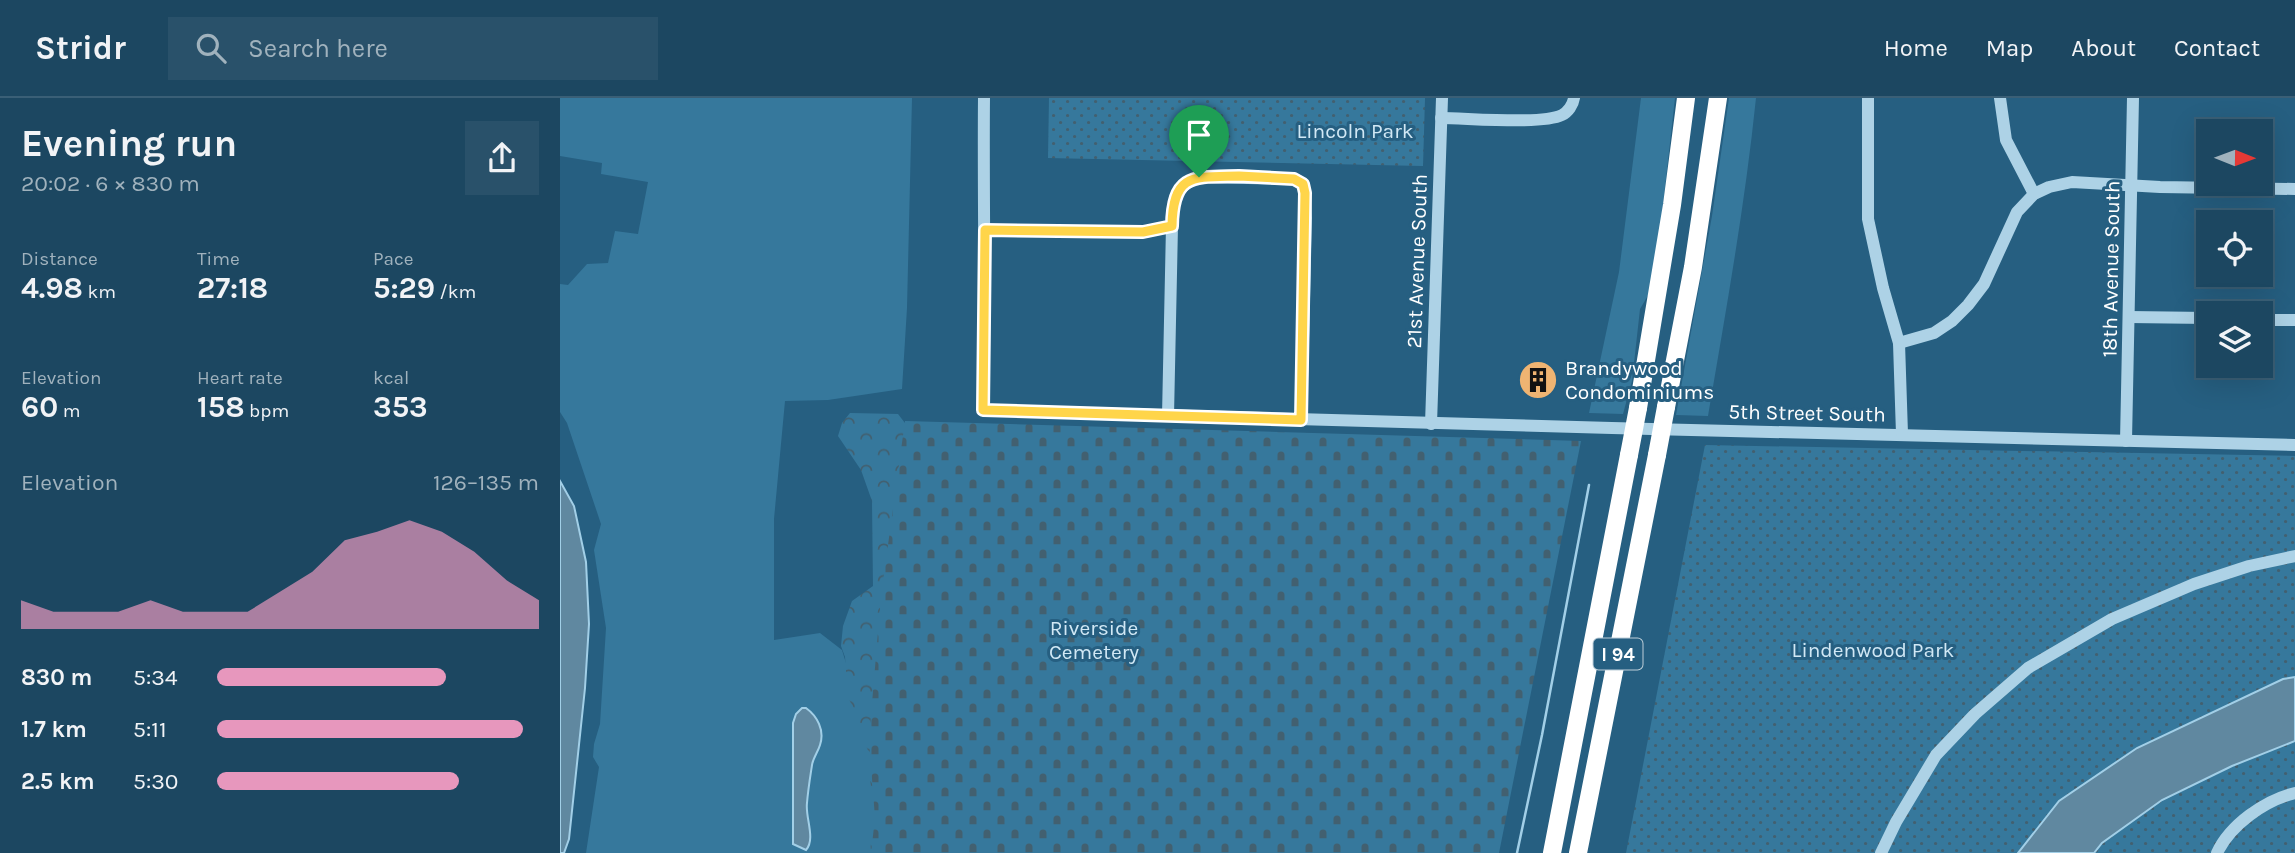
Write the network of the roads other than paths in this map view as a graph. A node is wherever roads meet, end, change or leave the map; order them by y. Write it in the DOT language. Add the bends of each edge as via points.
graph roads {
  1 [pos="984,98"];
  2 [pos="1442,98"];
  3 [pos="1573,98"];
  4 [pos="1686,98"];
  5 [pos="1718,98"];
  6 [pos="1868,98"];
  7 [pos="2000,98"];
  8 [pos="2133,98"];
  9 [pos="1441,118"];
  10 [pos="2132,185"];
  11 [pos="2295,190"];
  12 [pos="2034,194"];
  13 [pos="1172,226"];
  14 [pos="985,230"];
  15 [pos="2129,317"];
  16 [pos="2196,318"];
  17 [pos="2273,320"];
  18 [pos="2295,320"];
  19 [pos="1899,343"];
  20 [pos="1168,416"];
  21 [pos="1301,420"];
  22 [pos="1431,425"];
  23 [pos="1902,434"];
  24 [pos="2126,441"];
  25 [pos="2295,445"];
  26 [pos="2295,556"];
  27 [pos="2295,793"];
  28 [pos="1552,853"];
  29 [pos="1578,853"];
  30 [pos="1881,853"];
  31 [pos="2217,853"];
  1 -- 14 [label="street"];
  2 -- 9 [label="street, 21st Avenue South"];
  3 -- 9 [label="street" via="1564,115 1545,120"];
  4 -- 28 [label="highway, I 94, bridge" via="1638,408"];
  5 -- 29 [label="highway, I 94, bridge" via="1693,267"];
  6 -- 19 [label="street" via="1868,219"];
  7 -- 12 [label="street" via="2006,140"];
  8 -- 10 [label="street, 18th Avenue South"];
  9 -- 22 [label="street, 21st Avenue South"];
  10 -- 11 [label="street"];
  10 -- 12 [label="street" via="2072,182"];
  10 -- 15 [label="street, 18th Avenue South"];
  12 -- 19 [label="street" via="2017,212 1984,284 1968,305 1934,333"];
  13 -- 14 [label="street" via="1143,232"];
  13 -- 20 [label="street"];
  13 -- 21 [label="street" via="1176,194 1199,177 1294,179 1303,184"];
  14 -- 20 [label="street, 5th Street South" via="983,410"];
  15 -- 16 [label="street"];
  15 -- 24 [label="street, 18th Avenue South"];
  17 -- 18 [label="street"];
  19 -- 23 [label="street"];
  20 -- 21 [label="street, 5th Street South"];
  21 -- 22 [label="street, 5th Street South"];
  22 -- 23 [label="street, 5th Street South"];
  23 -- 24 [label="street, 5th Street South"];
  24 -- 25 [label="street, 5th Street South"];
  26 -- 30 [label="street" via="2194,584 2112,620 2028,668 1936,755"];
  27 -- 31 [label="street" via="2261,808 2232,830"];
}
